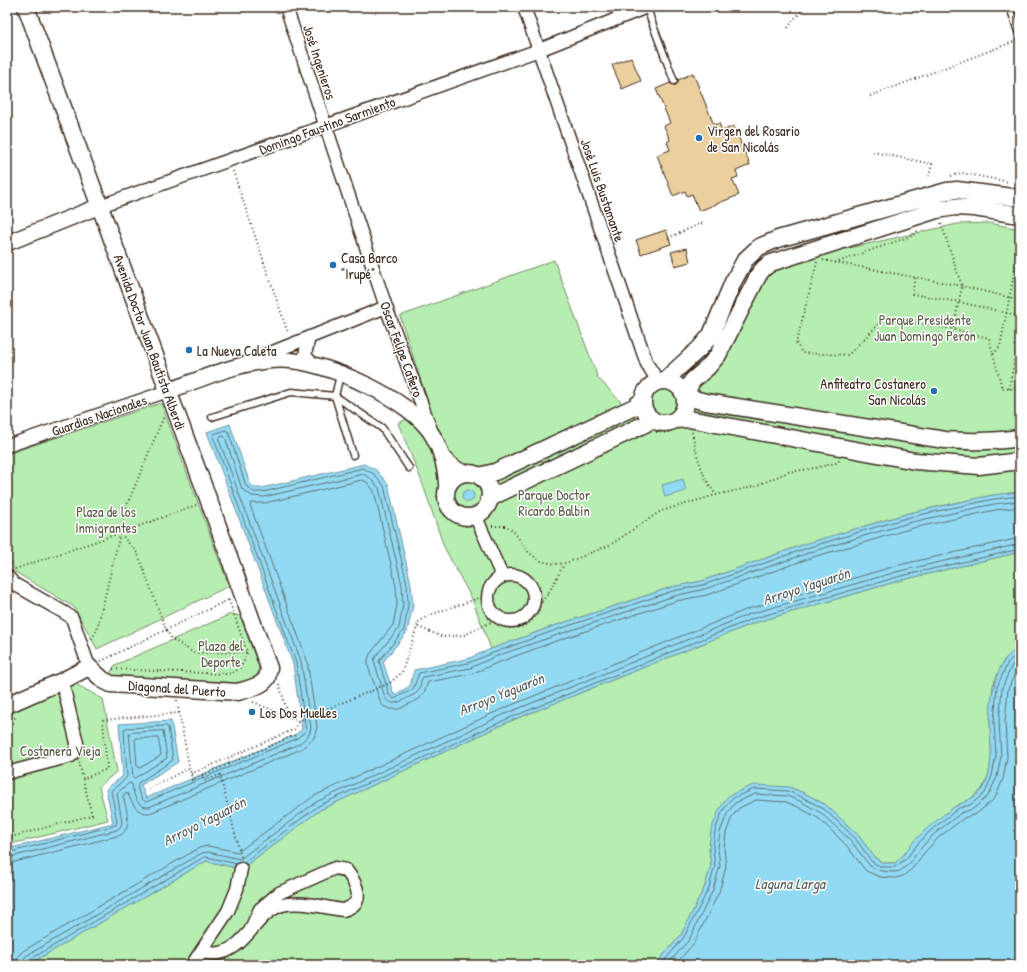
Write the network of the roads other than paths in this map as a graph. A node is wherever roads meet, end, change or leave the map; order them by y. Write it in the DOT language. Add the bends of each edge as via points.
graph roads {
  1 [pos="26,7"];
  2 [pos="286,7"];
  3 [pos="524,7"];
  4 [pos="648,7"];
  5 [pos="1010,7"];
  6 [pos="1020,38"];
  7 [pos="539,50"];
  8 [pos="674,82"];
  9 [pos="325,126"];
  10 [pos="1020,198"];
  11 [pos="100,206"];
  12 [pos="1020,215"];
  13 [pos="7,243"];
  14 [pos="386,307"];
  15 [pos="309,337"];
  16 [pos="313,365"];
  17 [pos="236,367"];
  18 [pos="340,374"];
  19 [pos="661,381"];
  20 [pos="169,395"];
  21 [pos="335,396"];
  22 [pos="685,396"];
  23 [pos="643,400"];
  24 [pos="212,418"];
  25 [pos="653,425"];
  26 [pos="681,426"];
  27 [pos="433,435"];
  28 [pos="1020,438"];
  29 [pos="7,446"];
  30 [pos="353,455"];
  31 [pos="442,457"];
  32 [pos="1020,461"];
  33 [pos="409,468"];
  34 [pos="474,475"];
  35 [pos="442,492"];
  36 [pos="489,499"];
  37 [pos="480,521"];
  38 [pos="504,573"];
  39 [pos="9,575"];
  40 [pos="86,660"];
  41 [pos="268,673"];
  42 [pos="62,681"];
  43 [pos="7,705"];
  44 [pos="7,773"];
  45 [pos="242,865"];
  46 [pos="250,931"];
  47 [pos="202,952"];
  48 [pos="192,965"];
  1 -- 11 [label="main road, Avenida Doctor Juan Bautista Alberdi"];
  2 -- 9 [label="street, José Ingenieros"];
  3 -- 7 [label="street, José Luis Bustamante"];
  4 -- 7 [label="street, Domingo Faustino Sarmiento"];
  4 -- 8 [label="lane"];
  5 -- 6 [label="lane"];
  7 -- 9 [label="street, Domingo Faustino Sarmiento"];
  7 -- 19 [label="street, José Luis Bustamante" via="647,364"];
  9 -- 11 [label="street, Domingo Faustino Sarmiento"];
  9 -- 14 [label="street, Oscar Felipe Cafiero"];
  10 -- 19 [label="main road" via="957,190 946,191 778,239 759,247 745,260 711,335 700,348"];
  11 -- 13 [label="street, Domingo Faustino Sarmiento"];
  11 -- 20 [label="main road, Avenida Doctor Juan Bautista Alberdi"];
  12 -- 22 [label="main road" via="974,208 937,210 771,262 759,274 718,355 692,381"];
  14 -- 15 [label="street, Guardias Nacionales"];
  14 -- 27 [label="street, Oscar Felipe Cafiero"];
  15 -- 16 [label="street" via="305,355"];
  15 -- 17 [label="street, Guardias Nacionales"];
  16 -- 17 [label="street, Guardias Nacionales" via="283,360"];
  16 -- 18 [label="street, Guardias Nacionales"];
  17 -- 20 [label="street, Guardias Nacionales"];
  18 -- 21 [label="lane"];
  18 -- 27 [label="street, Guardias Nacionales" via="383,393 411,412"];
  19 -- 22 [label="main road" via="675,383"];
  19 -- 23 [label="main road" via="648,388"];
  20 -- 29 [label="street, Guardias Nacionales"];
  20 -- 41 [label="main road, Avenida Doctor Juan Bautista Alberdi" via="209,501 235,596 264,652"];
  21 -- 24 [label="lane" via="291,392"];
  21 -- 30 [label="lane"];
  21 -- 33 [label="lane" via="382,428"];
  22 -- 26 [label="main road"];
  22 -- 28 [label="main road" via="706,402 945,440 995,442"];
  23 -- 25 [label="main road" via="644,409"];
  23 -- 34 [label="main road" via="634,407 502,469"];
  25 -- 26 [label="main road" via="658,422"];
  25 -- 36 [label="main road" via="645,424"];
  26 -- 32 [label="main road" via="689,419 915,460 979,466"];
  27 -- 31 [label="street, Oscar Felipe Cafiero"];
  31 -- 34 [label="street, Oscar Felipe Cafiero" via="464,473"];
  31 -- 35 [label="street, Oscar Felipe Cafiero" via="446,469"];
  34 -- 35 [label="main road" via="458,476"];
  34 -- 36 [label="main road" via="488,486"];
  35 -- 37 [label="main road" via="450,508 455,512"];
  36 -- 37 [label="main road"];
  37 -- 38 [label="street"];
  39 -- 40 [label="street" via="14,584 66,612 72,618"];
  40 -- 41 [label="main road, Diagonal del Puerto" via="103,680 111,684 238,692 254,688"];
  40 -- 42 [label="main road"];
  42 -- 43 [label="main road"];
  42 -- 44 [label="street" via="77,743 76,750 72,756"];
  45 -- 47 [label="street" via="237,889 228,911"];
  46 -- 46 [label="street" via="264,916 292,903 343,910 350,908 356,902 358,888 346,870 335,868 279,893 260,909"];
  46 -- 47 [label="street" via="232,949 219,954"];
  47 -- 48 [label="street"];
}
